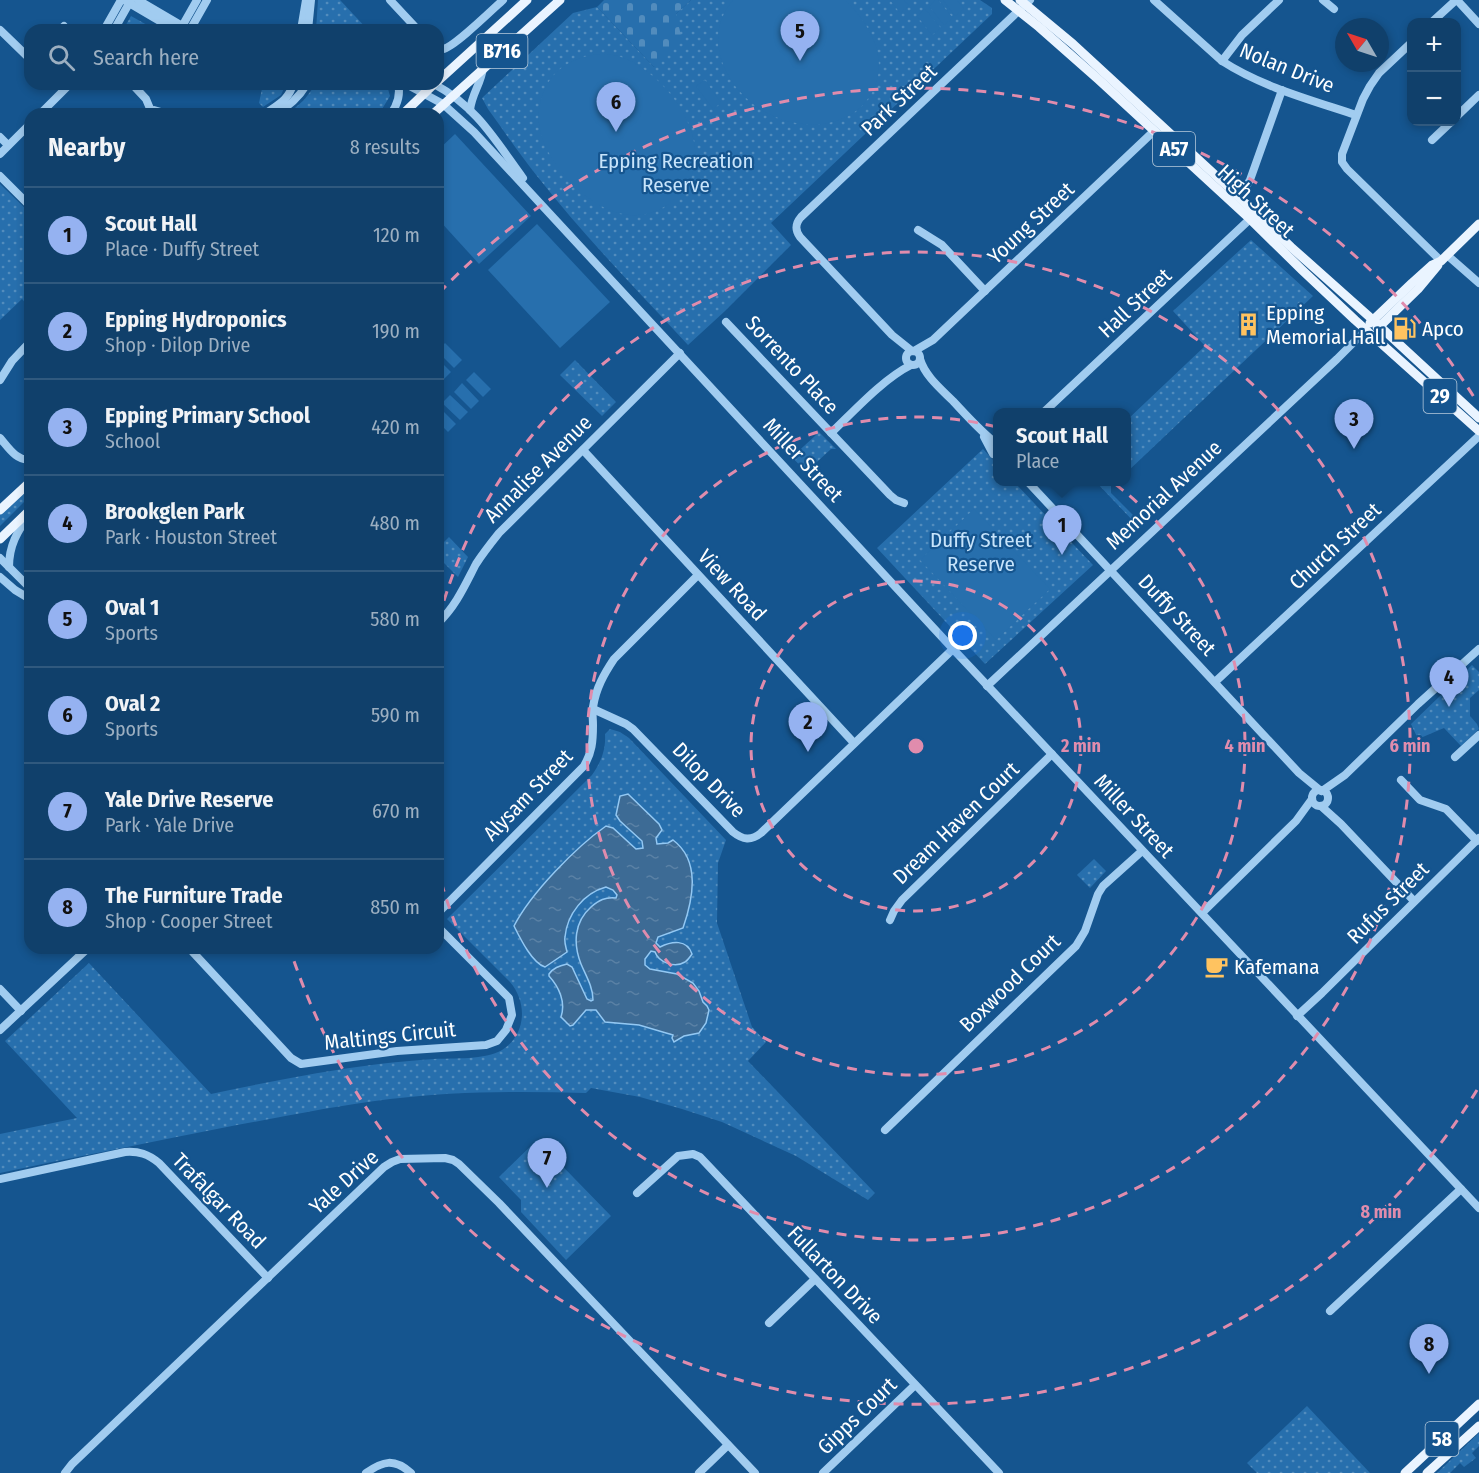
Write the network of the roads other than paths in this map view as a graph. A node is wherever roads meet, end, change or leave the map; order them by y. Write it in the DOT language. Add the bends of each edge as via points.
graph roads {
  1 [pos="138,0"];
  2 [pos="197,0"];
  3 [pos="207,0"];
  4 [pos="306,0"];
  5 [pos="311,0"];
  6 [pos="390,0"];
  7 [pos="503,0"];
  8 [pos="527,0"];
  9 [pos="560,0"];
  10 [pos="1005,0"];
  11 [pos="1279,0"];
  12 [pos="1323,0"];
  13 [pos="1456,0"];
  14 [pos="126,1"];
  15 [pos="1157,1"];
  16 [pos="1024,4"];
  17 [pos="1334,9"];
  18 [pos="1436,18"];
  19 [pos="109,24"];
  20 [pos="116,24"];
  21 [pos="173,24"];
  22 [pos="175,24"];
  23 [pos="185,24"];
  24 [pos="187,24"];
  25 [pos="302,24"];
  26 [pos="309,24"];
  27 [pos="412,24"];
  28 [pos="1479,24"];
  29 [pos="0,30"];
  30 [pos="1407,47"];
  31 [pos="444,48"];
  32 [pos="24,53"];
  33 [pos="1222,61"];
  34 [pos="483,68"];
  35 [pos="444,76"];
  36 [pos="61,90"];
  37 [pos="138,90"];
  38 [pos="292,90"];
  39 [pos="302,90"];
  40 [pos="400,90"];
  41 [pos="419,90"];
  42 [pos="428,90"];
  43 [pos="444,90"];
  44 [pos="1282,90"];
  45 [pos="425,93"];
  46 [pos="453,95"];
  47 [pos="1479,95"];
  48 [pos="443,104"];
  49 [pos="45,108"];
  50 [pos="148,108"];
  51 [pos="274,108"];
  52 [pos="286,108"];
  53 [pos="394,108"];
  54 [pos="410,108"];
  55 [pos="439,108"];
  56 [pos="470,110"];
  57 [pos="1461,112"];
  58 [pos="1356,115"];
  59 [pos="1447,126"];
  60 [pos="24,130"];
  61 [pos="1154,131"];
  62 [pos="0,137"];
  63 [pos="1432,140"];
  64 [pos="8,145"];
  65 [pos="0,154"];
  66 [pos="0,176"];
  67 [pos="1245,188"];
  68 [pos="24,200"];
  69 [pos="546,208"];
  70 [pos="1250,219"];
  71 [pos="1479,224"];
  72 [pos="918,230"];
  73 [pos="1444,258"];
  74 [pos="1479,283"];
  75 [pos="985,291"];
  76 [pos="726,322"];
  77 [pos="1376,323"];
  78 [pos="1366,330"];
  79 [pos="933,340"];
  80 [pos="24,348"];
  81 [pos="680,353"];
  82 [pos="909,354"];
  83 [pos="920,359"];
  84 [pos="912,366"];
  85 [pos="894,376"];
  86 [pos="932,379"];
  87 [pos="0,380"];
  88 [pos="1048,408"];
  89 [pos="1479,418"];
  90 [pos="1479,431"];
  91 [pos="831,433"];
  92 [pos="1479,436"];
  93 [pos="0,438"];
  94 [pos="993,448"];
  95 [pos="583,450"];
  96 [pos="24,460"];
  97 [pos="1032,486"];
  98 [pos="24,488"];
  99 [pos="904,503"];
  100 [pos="0,510"];
  101 [pos="24,516"];
  102 [pos="24,522"];
  103 [pos="0,539"];
  104 [pos="0,558"];
  105 [pos="9,567"];
  106 [pos="1110,570"];
  107 [pos="698,575"];
  108 [pos="0,578"];
  109 [pos="24,582"];
  110 [pos="24,595"];
  111 [pos="444,616"];
  112 [pos="953,649"];
  113 [pos="1479,649"];
  114 [pos="1215,682"];
  115 [pos="987,686"];
  116 [pos="593,708"];
  117 [pos="1479,735"];
  118 [pos="854,743"];
  119 [pos="1052,754"];
  120 [pos="1455,757"];
  121 [pos="1299,773"];
  122 [pos="1345,775"];
  123 [pos="1401,780"];
  124 [pos="1322,791"];
  125 [pos="1312,798"];
  126 [pos="1324,803"];
  127 [pos="1296,821"];
  128 [pos="1478,840"];
  129 [pos="1142,850"];
  130 [pos="1414,901"];
  131 [pos="444,907"];
  132 [pos="1202,913"];
  133 [pos="890,920"];
  134 [pos="444,933"];
  135 [pos="82,954"];
  136 [pos="195,954"];
  137 [pos="0,989"];
  138 [pos="21,1011"];
  139 [pos="1300,1018"];
  140 [pos="0,1030"];
  141 [pos="885,1130"];
  142 [pos="0,1179"];
  143 [pos="1461,1189"];
  144 [pos="637,1193"];
  145 [pos="1479,1208"];
  146 [pos="268,1278"];
  147 [pos="815,1279"];
  148 [pos="1330,1311"];
  149 [pos="769,1323"];
  150 [pos="915,1385"];
  151 [pos="1479,1404"];
  152 [pos="1479,1425"];
  153 [pos="728,1445"];
  154 [pos="65,1473"];
  155 [pos="366,1473"];
  156 [pos="411,1473"];
  157 [pos="699,1473"];
  158 [pos="755,1473"];
  159 [pos="823,1473"];
  160 [pos="999,1473"];
  161 [pos="1405,1473"];
  162 [pos="1429,1473"];
  1 -- 22 [label="street"];
  2 -- 23 [label="street"];
  3 -- 24 [label="street"];
  4 -- 25 [label="street"];
  5 -- 26 [label="street"];
  6 -- 27 [label="street"];
  7 -- 31 [label="street"];
  8 -- 35 [label="main road, B716"];
  9 -- 34 [label="main road, B716"];
  10 -- 16 [label="main road, High Street / A57"];
  11 -- 33 [label="street"];
  12 -- 17 [label="street"];
  13 -- 18 [label="street"];
  13 -- 28 [label="street"];
  14 -- 19 [label="street"];
  14 -- 20 [label="street"];
  14 -- 21 [label="street"];
  15 -- 33 [label="street, Nolan Drive"];
  16 -- 61 [label="main road, High Street / A57" via="1056,42"];
  16 -- 77 [label="main road, High Street" via="1073,44"];
  16 -- 82 [label="street, Park Street" via="798,221 800,237"];
  29 -- 32 [label="street"];
  30 -- 58 [label="street" via="1379,73"];
  33 -- 44 [label="street, Nolan Drive"];
  34 -- 46 [label="main road, B716"];
  34 -- 56 [label="street"];
  36 -- 49 [label="street"];
  37 -- 50 [label="street"];
  38 -- 51 [label="street"];
  39 -- 52 [label="street"];
  40 -- 53 [label="street"];
  41 -- 45 [label="street, Miller Street"];
  42 -- 45 [label="main road"];
  43 -- 46 [label="street, Miller Street"];
  44 -- 58 [label="street, Nolan Drive"];
  44 -- 67 [label="street"];
  45 -- 48 [label="street, Miller Street"];
  45 -- 54 [label="main road"];
  46 -- 48 [label="main road, B716"];
  46 -- 56 [label="street, Miller Street"];
  47 -- 57 [label="street"];
  48 -- 55 [label="main road, B716"];
  48 -- 69 [label="street, Miller Street"];
  56 -- 69 [label="street, Miller Street"];
  58 -- 73 [label="street" via="1342,162"];
  59 -- 63 [label="street"];
  60 -- 64 [label="street"];
  61 -- 70 [label="main road, High Street / A57"];
  61 -- 75 [label="street, Young Street"];
  62 -- 64 [label="street"];
  64 -- 65 [label="street"];
  66 -- 68 [label="street"];
  69 -- 81 [label="street, Miller Street"];
  70 -- 78 [label="main road, High Street / A57"];
  70 -- 88 [label="street, Hall Street"];
  71 -- 73 [label="main road, Memorial Avenue"];
  72 -- 75 [label="street" via="942,245"];
  73 -- 74 [label="street"];
  73 -- 77 [label="main road, Memorial Avenue" via="1425,271"];
  75 -- 79 [label="street, Young Street"];
  76 -- 91 [label="street, Sorrento Place"];
  77 -- 78 [label="main road, Memorial Avenue"];
  77 -- 89 [label="main road, High Street / 29"];
  78 -- 90 [label="main road, High Street / 29"];
  78 -- 106 [label="street, Memorial Avenue"];
  79 -- 82 [label="street, Young Street"];
  79 -- 83 [label="street, Young Street"];
  80 -- 87 [label="street"];
  81 -- 95 [label="street, Annalise Avenue"];
  81 -- 112 [label="street, Miller Street"];
  82 -- 83 [label="street" via="918,353"];
  82 -- 84 [label="street" via="907,363"];
  82 -- 85 [label="street, Young Street"];
  83 -- 84 [label="street"];
  83 -- 86 [label="street"];
  84 -- 85 [label="street, Young Street"];
  84 -- 86 [label="street"];
  85 -- 91 [label="street, Young Street"];
  86 -- 94 [label="street"];
  91 -- 99 [label="street, Sorrento Place" via="890,495"];
  92 -- 114 [label="street, Church Street"];
  93 -- 96 [label="street"];
  95 -- 107 [label="street, View Road"];
  95 -- 111 [label="street, Annalise Avenue" via="493,540"];
  97 -- 106 [label="street, Duffy Street"];
  98 -- 100 [label="main road"];
  101 -- 103 [label="main road"];
  102 -- 105 [label="street" via="11,549"];
  104 -- 105 [label="street"];
  105 -- 109 [label="street"];
  106 -- 114 [label="street, Duffy Street"];
  106 -- 115 [label="street, Memorial Avenue"];
  107 -- 116 [label="street, Alysam Street" via="614,659 599,683"];
  107 -- 118 [label="street, View Road"];
  108 -- 110 [label="street"];
  112 -- 115 [label="street, Miller Street"];
  112 -- 118 [label="street, Dilop Drive"];
  113 -- 122 [label="street"];
  114 -- 121 [label="street, Duffy Street"];
  115 -- 119 [label="street, Miller Street"];
  116 -- 118 [label="street, Dilop Drive" via="633,729 743,838 761,833"];
  116 -- 131 [label="street, Alysam Street" via="591,753 584,766"];
  117 -- 120 [label="street"];
  119 -- 129 [label="street, Miller Street"];
  119 -- 133 [label="street, Dream Haven Court" via="902,900"];
  121 -- 124 [label="street, Duffy Street"];
  121 -- 125 [label="street, Duffy Street"];
  122 -- 124 [label="street"];
  122 -- 126 [label="street"];
  123 -- 128 [label="street" via="1420,800 1446,809"];
  124 -- 125 [label="street"];
  124 -- 126 [label="street" via="1326,794"];
  125 -- 126 [label="street" via="1315,805"];
  125 -- 127 [label="street"];
  126 -- 127 [label="street"];
  126 -- 130 [label="street"];
  127 -- 132 [label="street"];
  128 -- 130 [label="street, Rufus Street"];
  129 -- 132 [label="street, Miller Street"];
  129 -- 141 [label="street, Boxwood Court" via="1103,886 1076,946"];
  130 -- 139 [label="street, Rufus Street"];
  132 -- 139 [label="street, Miller Street"];
  134 -- 136 [label="street, Maltings Circuit" via="509,998 512,1015 497,1041 301,1064 291,1058"];
  135 -- 138 [label="street"];
  137 -- 138 [label="street"];
  138 -- 140 [label="street"];
  139 -- 143 [label="street, Miller Street"];
  142 -- 146 [label="street, Trafalgar Road" via="125,1152 145,1154 159,1163"];
  143 -- 145 [label="street, Miller Street"];
  143 -- 148 [label="street"];
  144 -- 147 [label="street, Fullarton Drive" via="678,1156 700,1157"];
  146 -- 153 [label="street, Yale Drive" via="392,1162 453,1160 499,1203"];
  146 -- 154 [label="street, Yale Drive"];
  147 -- 149 [label="street"];
  147 -- 150 [label="street, Fullarton Drive"];
  150 -- 159 [label="street, Gipps Court"];
  150 -- 160 [label="street, Fullarton Drive"];
  151 -- 161 [label="main road, 58"];
  152 -- 162 [label="main road, 58"];
  153 -- 157 [label="street"];
  153 -- 158 [label="street, Yale Drive"];
  155 -- 156 [label="street" via="392,1463"];
}
